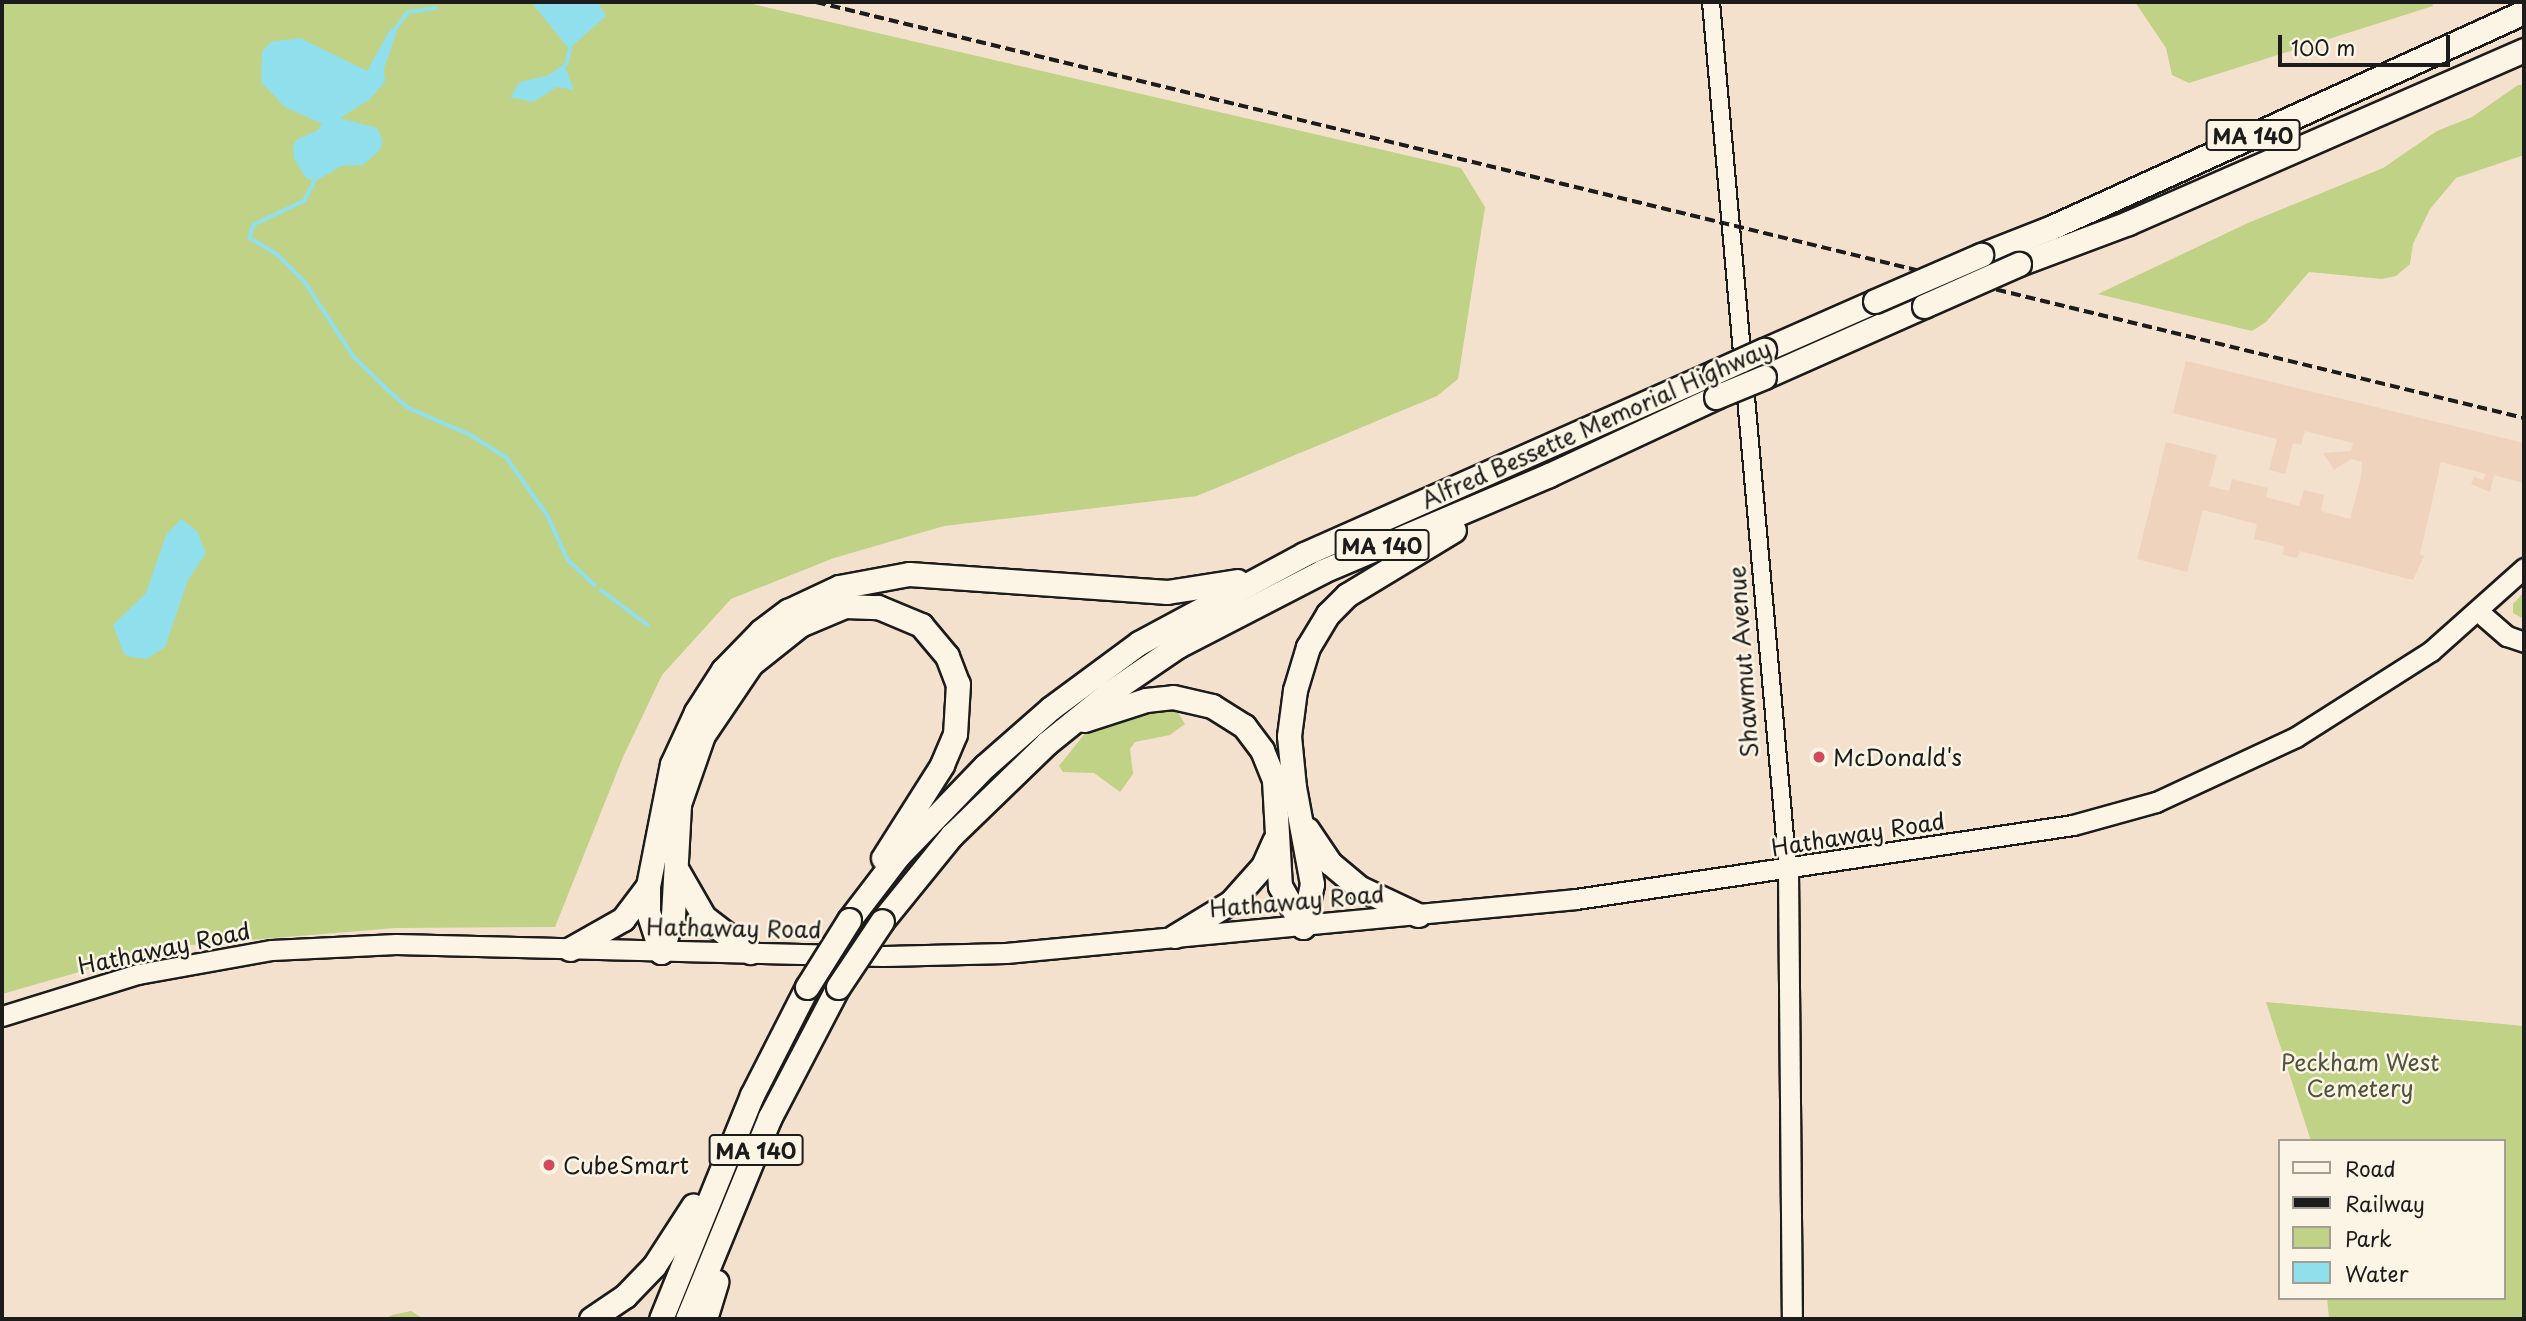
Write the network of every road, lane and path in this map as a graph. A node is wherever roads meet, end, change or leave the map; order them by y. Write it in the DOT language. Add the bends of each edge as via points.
graph roads {
  1 [pos="1711,2"];
  2 [pos="2524,12"];
  3 [pos="2524,50"];
  4 [pos="1549,475"];
  5 [pos="2524,568"];
  6 [pos="1254,579"];
  7 [pos="2479,611"];
  8 [pos="2524,642"];
  9 [pos="1067,726"];
  10 [pos="1296,803"];
  11 [pos="1278,828"];
  12 [pos="676,867"];
  13 [pos="1788,871"];
  14 [pos="648,886"];
  15 [pos="853,915"];
  16 [pos="1418,915"];
  17 [pos="1303,927"];
  18 [pos="1175,936"];
  19 [pos="570,948"];
  20 [pos="661,951"];
  21 [pos="750,952"];
  22 [pos="2,1016"];
  23 [pos="752,1095"];
  24 [pos="767,1124"];
  25 [pos="591,1319"];
  26 [pos="662,1319"];
  27 [pos="687,1319"];
  28 [pos="705,1319"];
  29 [pos="1792,1319"];
  1 -- 13 [label="street, Shawmut Avenue"];
  2 -- 6 [label="highway, Alfred Bessette Memorial Highway / MA 140, bridge" via="2125,194 1763,350"];
  3 -- 4 [label="highway, Alfred Bessette Memorial Highway / MA 140, bridge" via="2148,215 2019,264"];
  4 -- 9 [label="highway, Alfred Bessette Memorial Highway / MA 140" via="1349,560 1231,617 1154,661"];
  4 -- 10 [label="highway" via="1382,571 1328,614 1308,647 1292,704 1290,754"];
  5 -- 7 [label="main road, Hathaway Road"];
  6 -- 14 [label="highway" via="1167,592 909,574 858,581 803,603 748,643 723,670 696,712 667,779"];
  6 -- 15 [label="highway, Alfred Bessette Memorial Highway / MA 140" via="1139,643 1051,708 944,806"];
  7 -- 8 [label="main road" via="2507,636"];
  7 -- 13 [label="main road, Hathaway Road" via="2422,657 2343,710 2242,765 2157,802 2093,821"];
  9 -- 11 [label="highway" via="1160,698 1187,699 1223,710 1244,726 1269,764 1278,795"];
  9 -- 24 [label="highway, Alfred Bessette Memorial Highway / MA 140, bridge" via="952,835 882,921 838,987"];
  10 -- 16 [label="highway" via="1309,834 1344,876 1376,899"];
  10 -- 17 [label="highway" via="1312,884"];
  11 -- 17 [label="highway" via="1280,886"];
  11 -- 18 [label="highway" via="1269,855 1244,890 1217,913"];
  12 -- 15 [label="highway" via="680,804 694,753 712,717 751,664 822,613 845,606 878,607 921,625 940,645 958,684 959,718 942,765 885,854"];
  12 -- 20 [label="highway" via="673,916"];
  12 -- 21 [label="highway" via="704,917"];
  13 -- 16 [label="main road, Hathaway Road"];
  13 -- 29 [label="main road, Shawmut Avenue"];
  14 -- 19 [label="highway" via="623,919"];
  14 -- 20 [label="highway" via="648,912"];
  15 -- 23 [label="highway, Alfred Bessette Memorial Highway / MA 140, bridge" via="807,987"];
  16 -- 17 [label="main road, Hathaway Road"];
  17 -- 18 [label="main road, Hathaway Road"];
  18 -- 21 [label="main road, Hathaway Road" via="977,955"];
  19 -- 20 [label="main road, Hathaway Road"];
  19 -- 22 [label="main road, Hathaway Road" via="374,944 252,953 122,978"];
  20 -- 21 [label="main road, Hathaway Road"];
  23 -- 25 [label="highway" via="667,1249 625,1296"];
  23 -- 26 [label="highway, Alfred Bessette Memorial Highway / MA 140"];
  24 -- 27 [label="highway, Alfred Bessette Memorial Highway / MA 140"];
  24 -- 28 [label="highway"];
}
